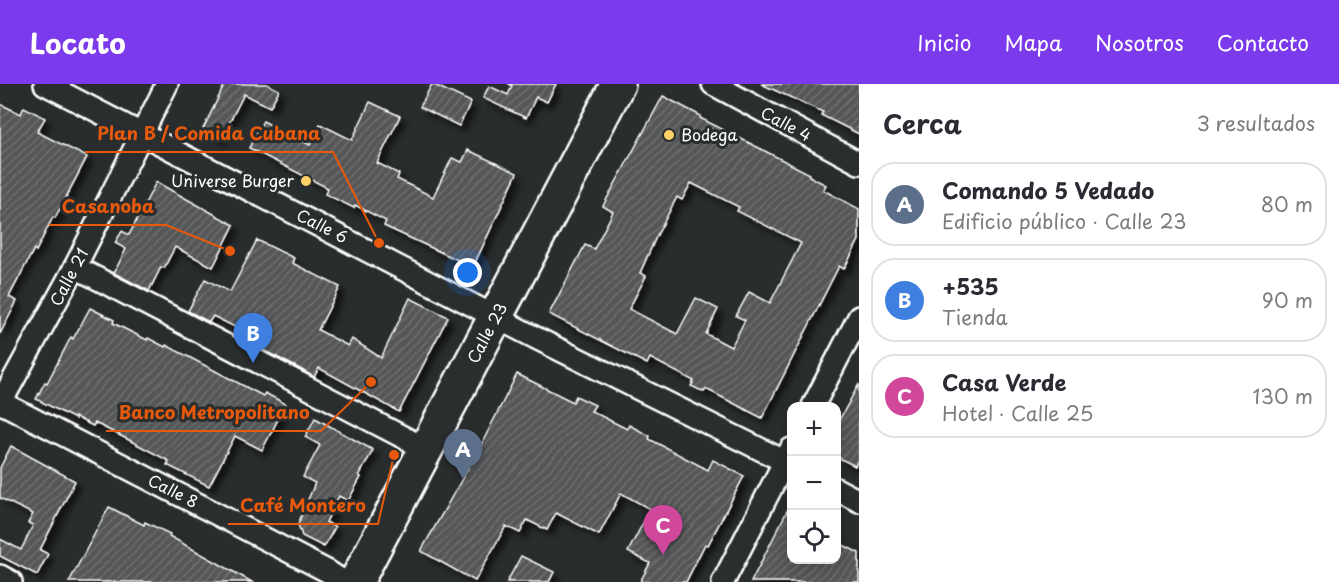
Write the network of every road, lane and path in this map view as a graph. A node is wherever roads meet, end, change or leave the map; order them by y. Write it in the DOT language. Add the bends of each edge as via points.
graph roads {
  1 [pos="45,84"];
  2 [pos="167,84"];
  3 [pos="618,84"];
  4 [pos="712,84"];
  5 [pos="142,134"];
  6 [pos="859,163"];
  7 [pos="75,267"];
  8 [pos="495,316"];
  9 [pos="859,317"];
  10 [pos="815,402"];
  11 [pos="0,403"];
  12 [pos="426,450"];
  13 [pos="787,457"];
  14 [pos="787,462"];
  15 [pos="841,491"];
  16 [pos="859,501"];
  17 [pos="0,576"];
  18 [pos="11,582"];
  19 [pos="345,582"];
  20 [pos="356,582"];
  21 [pos="723,582"];
  1 -- 5 [label="street, Calle 6"];
  2 -- 5 [label="street, Calle 21"];
  3 -- 8 [label="main road, Calle 23"];
  4 -- 6 [label="street, Calle 4"];
  5 -- 7 [label="street, Calle 21"];
  5 -- 8 [label="street, Calle 6"];
  7 -- 11 [label="street, Calle 21"];
  7 -- 12 [label="street"];
  8 -- 12 [label="main road, Calle 23"];
  8 -- 13 [label="street, Calle 6"];
  9 -- 10 [label="street"];
  11 -- 19 [label="street, Calle 8"];
  12 -- 20 [label="main road, Calle 23"];
  14 -- 21 [label="street"];
  15 -- 16 [label="street"];
  17 -- 18 [label="street"];
}
